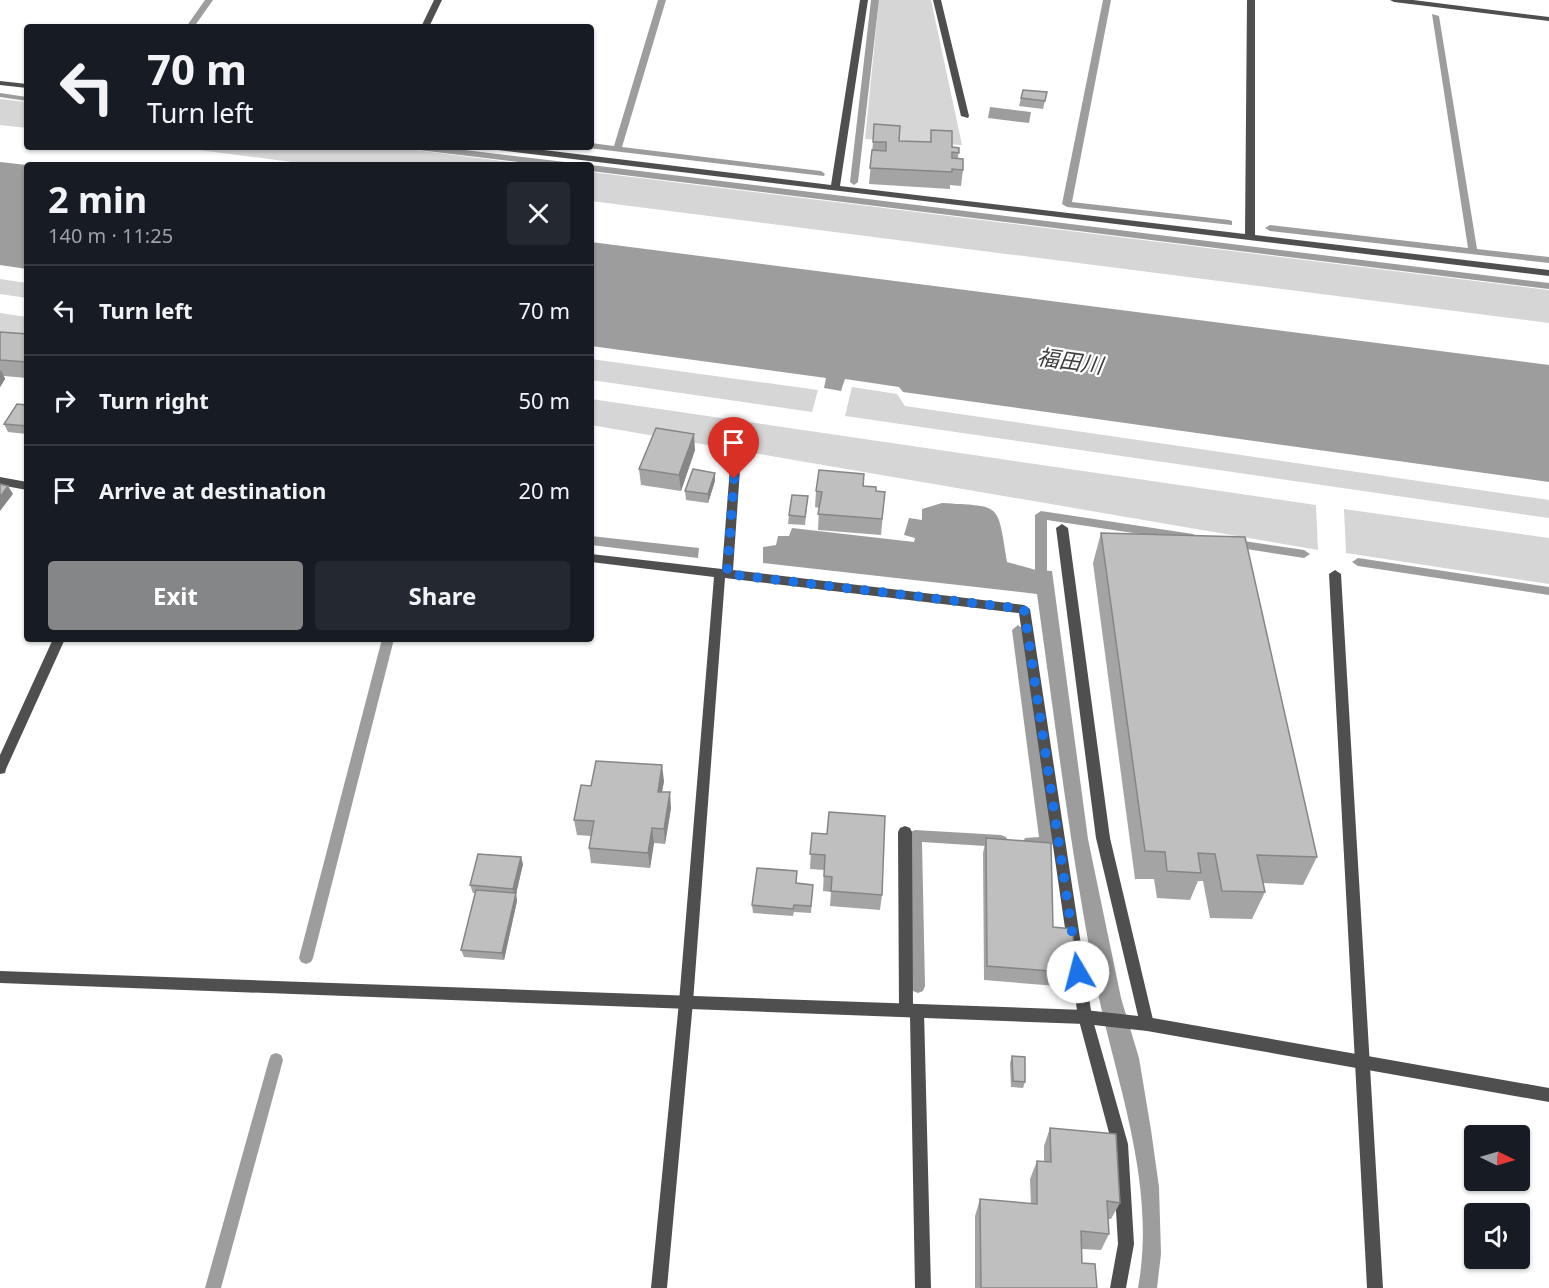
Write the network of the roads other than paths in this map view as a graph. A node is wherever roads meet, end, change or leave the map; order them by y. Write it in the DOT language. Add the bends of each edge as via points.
graph roads {
  1 [pos="438,0"];
  2 [pos="864,0"];
  3 [pos="937,0"];
  4 [pos="1251,0"];
  5 [pos="1394,0"];
  6 [pos="1549,20"];
  7 [pos="426,24"];
  8 [pos="0,82"];
  9 [pos="24,86"];
  10 [pos="965,116"];
  11 [pos="523,150"];
  12 [pos="835,188"];
  13 [pos="1250,237"];
  14 [pos="1549,273"];
  15 [pos="736,455"];
  16 [pos="0,481"];
  17 [pos="24,485"];
  18 [pos="1062,528"];
  19 [pos="594,558"];
  20 [pos="723,574"];
  21 [pos="1335,574"];
  22 [pos="58,642"];
  23 [pos="0,769"];
  24 [pos="905,832"];
  25 [pos="0,977"];
  26 [pos="686,1002"];
  27 [pos="911,1010"];
  28 [pos="1085,1017"];
  29 [pos="1148,1024"];
  30 [pos="1362,1061"];
  31 [pos="1549,1095"];
  32 [pos="659,1288"];
  33 [pos="923,1288"];
  34 [pos="1118,1288"];
  35 [pos="1375,1288"];
  1 -- 7 [label="street"];
  2 -- 12 [label="street"];
  3 -- 10 [label="street"];
  4 -- 13 [label="street"];
  5 -- 6 [label="street"];
  8 -- 9 [label="street"];
  11 -- 12 [label="street"];
  12 -- 13 [label="street"];
  13 -- 14 [label="street"];
  15 -- 20 [label="street"];
  16 -- 17 [label="street"];
  18 -- 29 [label="street" via="1103,838"];
  19 -- 20 [label="street"];
  20 -- 26 [label="street"];
  20 -- 28 [label="street" via="1024,609"];
  21 -- 30 [label="street"];
  22 -- 23 [label="street"];
  24 -- 27 [label="street"];
  25 -- 26 [label="street"];
  26 -- 27 [label="street"];
  26 -- 32 [label="street"];
  27 -- 28 [label="street"];
  27 -- 33 [label="street"];
  28 -- 29 [label="street"];
  28 -- 34 [label="street" via="1120,1144 1126,1244"];
  29 -- 30 [label="street"];
  30 -- 31 [label="street"];
  30 -- 35 [label="street"];
}
